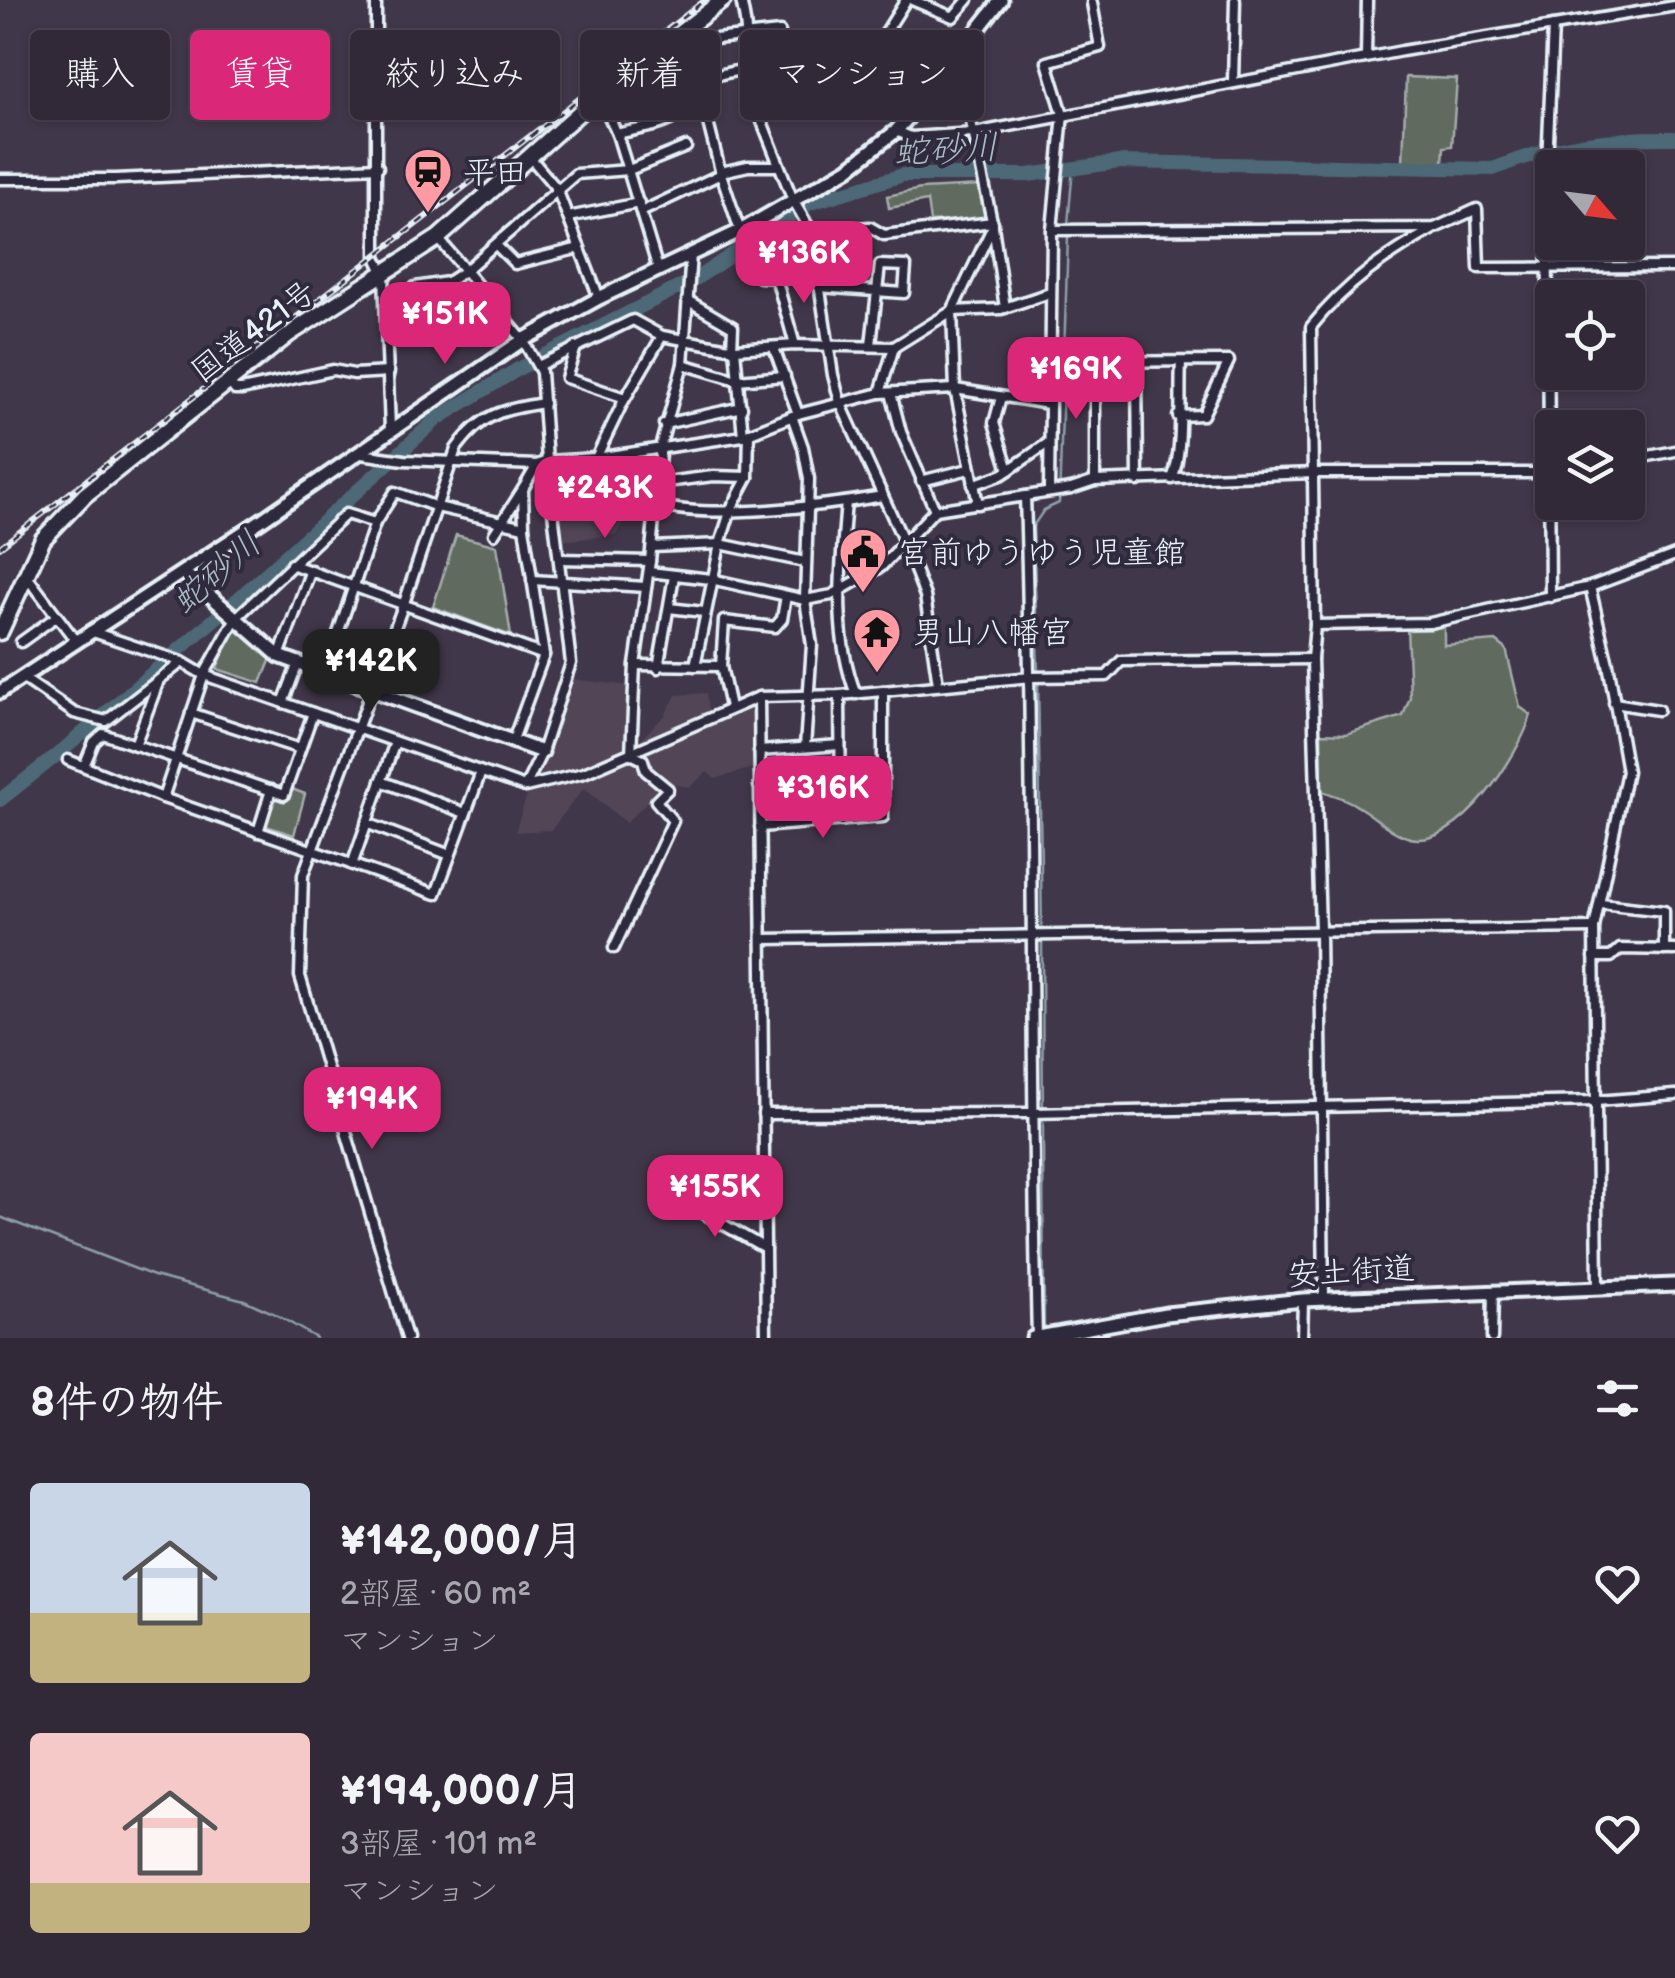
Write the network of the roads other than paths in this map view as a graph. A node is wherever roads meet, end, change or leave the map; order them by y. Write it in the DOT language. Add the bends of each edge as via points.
graph roads {
  1 [pos="376,0"];
  2 [pos="723,0"];
  3 [pos="741,0"];
  4 [pos="909,0"];
  5 [pos="968,0"];
  6 [pos="1002,0"];
  7 [pos="1234,0"];
  8 [pos="1367,0"];
  9 [pos="1092,3"];
  10 [pos="1675,6"];
  11 [pos="1553,26"];
  12 [pos="684,30"];
  13 [pos="746,30"];
  14 [pos="889,30"];
  15 [pos="978,30"];
  16 [pos="1366,58"];
  17 [pos="1233,82"];
  18 [pos="580,112"];
  19 [pos="1062,114"];
  20 [pos="611,120"];
  21 [pos="664,120"];
  22 [pos="707,120"];
  23 [pos="761,120"];
  24 [pos="905,120"];
  25 [pos="971,120"];
  26 [pos="896,131"];
  27 [pos="974,133"];
  28 [pos="617,134"];
  29 [pos="686,147"];
  30 [pos="529,155"];
  31 [pos="378,166"];
  32 [pos="780,166"];
  33 [pos="629,170"];
  34 [pos="721,173"];
  35 [pos="0,178"];
  36 [pos="557,189"];
  37 [pos="793,200"];
  38 [pos="641,207"];
  39 [pos="568,217"];
  40 [pos="993,224"];
  41 [pos="1436,228"];
  42 [pos="811,230"];
  43 [pos="1052,230"];
  44 [pos="740,231"];
  45 [pos="438,238"];
  46 [pos="496,245"];
  47 [pos="580,248"];
  48 [pos="691,252"];
  49 [pos="816,264"];
  50 [pos="1675,267"];
  51 [pos="1547,268"];
  52 [pos="658,269"];
  53 [pos="466,270"];
  54 [pos="384,274"];
  55 [pos="776,278"];
  56 [pos="820,286"];
  57 [pos="415,287"];
  58 [pos="878,291"];
  59 [pos="1050,293"];
  60 [pos="599,298"];
  61 [pos="687,300"];
  62 [pos="1004,308"];
  63 [pos="952,312"];
  64 [pos="662,336"];
  65 [pos="685,338"];
  66 [pos="576,345"];
  67 [pos="795,345"];
  68 [pos="828,345"];
  69 [pos="871,345"];
  70 [pos="526,346"];
  71 [pos="894,346"];
  72 [pos="774,348"];
  73 [pos="733,349"];
  74 [pos="1049,362"];
  75 [pos="1181,362"];
  76 [pos="1095,363"];
  77 [pos="1137,363"];
  78 [pos="536,364"];
  79 [pos="682,364"];
  80 [pos="389,372"];
  81 [pos="785,376"];
  82 [pos="736,380"];
  83 [pos="228,381"];
  84 [pos="955,388"];
  85 [pos="890,393"];
  86 [pos="880,394"];
  87 [pos="1001,397"];
  88 [pos="626,398"];
  89 [pos="840,402"];
  90 [pos="544,403"];
  91 [pos="1050,404"];
  92 [pos="742,407"];
  93 [pos="1550,410"];
  94 [pos="795,415"];
  95 [pos="1178,416"];
  96 [pos="664,424"];
  97 [pos="390,429"];
  98 [pos="746,435"];
  99 [pos="1048,443"];
  100 [pos="662,449"];
  101 [pos="1675,451"];
  102 [pos="356,453"];
  103 [pos="1645,457"];
  104 [pos="596,458"];
  105 [pos="547,461"];
  106 [pos="453,462"];
  107 [pos="537,465"];
  108 [pos="969,469"];
  109 [pos="1009,470"];
  110 [pos="1314,473"];
  111 [pos="1535,474"];
  112 [pos="748,477"];
  113 [pos="921,480"];
  114 [pos="1172,480"];
  115 [pos="1095,481"];
  116 [pos="1138,481"];
  117 [pos="658,482"];
  118 [pos="973,485"];
  119 [pos="522,489"];
  120 [pos="1049,491"];
  121 [pos="882,496"];
  122 [pos="1026,496"];
  123 [pos="846,502"];
  124 [pos="978,504"];
  125 [pos="657,505"];
  126 [pos="809,506"];
  127 [pos="437,507"];
  128 [pos="731,510"];
  129 [pos="935,510"];
  130 [pos="1551,520"];
  131 [pos="500,522"];
  132 [pos="375,523"];
  133 [pos="524,527"];
  134 [pos="494,534"];
  135 [pos="904,542"];
  136 [pos="720,544"];
  137 [pos="652,547"];
  138 [pos="1675,556"];
  139 [pos="560,560"];
  140 [pos="650,560"];
  141 [pos="805,562"];
  142 [pos="291,564"];
  143 [pos="311,570"];
  144 [pos="183,572"];
  145 [pos="649,572"];
  146 [pos="26,575"];
  147 [pos="674,576"];
  148 [pos="711,579"];
  149 [pos="532,580"];
  150 [pos="562,580"];
  151 [pos="356,585"];
  152 [pos="646,586"];
  153 [pos="1590,587"];
  154 [pos="839,592"];
  155 [pos="786,596"];
  156 [pos="1550,597"];
  157 [pos="805,600"];
  158 [pos="404,603"];
  159 [pos="669,608"];
  160 [pos="704,612"];
  161 [pos="57,616"];
  162 [pos="236,618"];
  163 [pos="1316,625"];
  164 [pos="90,631"];
  165 [pos="0,632"];
  166 [pos="76,641"];
  167 [pos="21,642"];
  168 [pos="544,655"];
  169 [pos="280,656"];
  170 [pos="1312,660"];
  171 [pos="182,662"];
  172 [pos="298,664"];
  173 [pos="635,665"];
  174 [pos="696,666"];
  175 [pos="721,666"];
  176 [pos="658,668"];
  177 [pos="325,672"];
  178 [pos="204,676"];
  179 [pos="1031,677"];
  180 [pos="23,678"];
  181 [pos="158,681"];
  182 [pos="938,684"];
  183 [pos="371,689"];
  184 [pos="0,692"];
  185 [pos="882,692"];
  186 [pos="856,694"];
  187 [pos="840,695"];
  188 [pos="806,696"];
  189 [pos="759,697"];
  190 [pos="284,703"];
  191 [pos="1614,703"];
  192 [pos="730,707"];
  193 [pos="1658,710"];
  194 [pos="313,713"];
  195 [pos="192,714"];
  196 [pos="356,728"];
  197 [pos="513,740"];
  198 [pos="395,742"];
  199 [pos="840,744"];
  200 [pos="135,745"];
  201 [pos="805,748"];
  202 [pos="300,749"];
  203 [pos="758,751"];
  204 [pos="542,752"];
  205 [pos="631,754"];
  206 [pos="176,759"];
  207 [pos="68,760"];
  208 [pos="84,766"];
  209 [pos="480,772"];
  210 [pos="381,782"];
  211 [pos="841,782"];
  212 [pos="759,786"];
  213 [pos="525,787"];
  214 [pos="271,790"];
  215 [pos="162,798"];
  216 [pos="466,814"];
  217 [pos="841,820"];
  218 [pos="366,823"];
  219 [pos="760,827"];
  220 [pos="258,832"];
  221 [pos="313,851"];
  222 [pos="450,854"];
  223 [pos="352,865"];
  224 [pos="1601,904"];
  225 [pos="1664,911"];
  226 [pos="1675,912"];
  227 [pos="1594,928"];
  228 [pos="1320,930"];
  229 [pos="1032,934"];
  230 [pos="762,939"];
  231 [pos="614,948"];
  232 [pos="1664,950"];
  233 [pos="1675,950"];
  234 [pos="1594,957"];
  235 [pos="1675,1095"];
  236 [pos="1596,1101"];
  237 [pos="1321,1107"];
  238 [pos="1031,1113"];
  239 [pos="762,1114"];
  240 [pos="668,1209"];
  241 [pos="766,1248"];
  242 [pos="1675,1285"];
  243 [pos="1598,1288"];
  244 [pos="1493,1292"];
  245 [pos="1324,1298"];
  246 [pos="1303,1300"];
  247 [pos="407,1338"];
  248 [pos="766,1338"];
  249 [pos="1036,1338"];
  250 [pos="1302,1338"];
  251 [pos="1492,1338"];
  1 -- 31 [label="street"];
  2 -- 12 [label="highway, 国道421号"];
  3 -- 13 [label="street"];
  4 -- 5 [label="street" via="954,18"];
  4 -- 14 [label="street"];
  6 -- 15 [label="street"];
  7 -- 17 [label="street"];
  8 -- 16 [label="street"];
  9 -- 19 [label="street" via="1100,47 1046,62"];
  10 -- 11 [label="street"];
  11 -- 16 [label="street"];
  11 -- 51 [label="street"];
  16 -- 17 [label="street"];
  17 -- 19 [label="street"];
  18 -- 30 [label="highway, 国道421号"];
  19 -- 27 [label="street"];
  19 -- 43 [label="street"];
  20 -- 28 [label="street"];
  21 -- 28 [label="street"];
  22 -- 34 [label="street"];
  23 -- 32 [label="street"];
  24 -- 26 [label="street"];
  25 -- 27 [label="street"];
  26 -- 27 [label="street" via="911,137"];
  26 -- 37 [label="street" via="814,192"];
  27 -- 40 [label="street"];
  28 -- 33 [label="street"];
  29 -- 33 [label="street"];
  30 -- 36 [label="street"];
  30 -- 45 [label="highway, 国道421号"];
  31 -- 35 [label="street"];
  31 -- 54 [label="street" via="376,257"];
  32 -- 34 [label="street"];
  32 -- 37 [label="street"];
  33 -- 36 [label="street" via="576,174"];
  33 -- 38 [label="street"];
  34 -- 38 [label="street"];
  34 -- 44 [label="street"];
  36 -- 39 [label="street"];
  36 -- 46 [label="street"];
  37 -- 42 [label="street"];
  37 -- 44 [label="street"];
  38 -- 39 [label="street"];
  38 -- 52 [label="street"];
  39 -- 47 [label="street"];
  40 -- 42 [label="street" via="884,236 870,227"];
  40 -- 62 [label="street"];
  40 -- 63 [label="street"];
  41 -- 43 [label="street"];
  41 -- 51 [label="street" via="1478,209 1478,268"];
  41 -- 110 [label="street" via="1388,254 1311,326"];
  42 -- 49 [label="street"];
  43 -- 59 [label="street"];
  44 -- 48 [label="street"];
  44 -- 55 [label="street" via="760,276"];
  45 -- 53 [label="street"];
  45 -- 54 [label="highway, 国道421号"];
  46 -- 47 [label="street" via="515,264"];
  46 -- 53 [label="street"];
  47 -- 60 [label="street"];
  48 -- 52 [label="street"];
  48 -- 61 [label="street"];
  49 -- 55 [label="street"];
  49 -- 56 [label="street"];
  50 -- 51 [label="street"];
  51 -- 93 [label="street"];
  52 -- 60 [label="street"];
  53 -- 57 [label="street" via="448,282"];
  53 -- 70 [label="street"];
  54 -- 80 [label="street"];
  54 -- 83 [label="highway, 国道421号"];
  55 -- 67 [label="street"];
  56 -- 58 [label="street"];
  56 -- 68 [label="street"];
  58 -- 58 [label="street" via="880,265 906,266 904,293"];
  58 -- 69 [label="street"];
  59 -- 62 [label="street"];
  59 -- 74 [label="street"];
  60 -- 70 [label="street"];
  61 -- 65 [label="street"];
  61 -- 73 [label="street" via="733,326"];
  62 -- 63 [label="street"];
  63 -- 71 [label="street"];
  63 -- 84 [label="street"];
  64 -- 65 [label="street"];
  64 -- 66 [label="street" via="633,320"];
  64 -- 88 [label="street"];
  65 -- 73 [label="street"];
  65 -- 79 [label="street"];
  66 -- 78 [label="street"];
  66 -- 88 [label="street" via="566,378"];
  67 -- 68 [label="street"];
  67 -- 72 [label="street"];
  68 -- 69 [label="street"];
  68 -- 89 [label="street"];
  69 -- 71 [label="street"];
  70 -- 78 [label="street"];
  70 -- 97 [label="street"];
  71 -- 86 [label="street"];
  72 -- 73 [label="street"];
  72 -- 81 [label="street"];
  73 -- 82 [label="street"];
  74 -- 76 [label="street"];
  74 -- 91 [label="street"];
  75 -- 77 [label="street"];
  75 -- 95 [label="street"];
  75 -- 95 [label="street" via="1228,361 1203,416"];
  76 -- 77 [label="street"];
  76 -- 115 [label="street"];
  77 -- 116 [label="street"];
  78 -- 90 [label="street"];
  79 -- 82 [label="street"];
  79 -- 96 [label="street"];
  80 -- 83 [label="street" via="333,370 242,390"];
  80 -- 97 [label="street"];
  81 -- 82 [label="street"];
  81 -- 94 [label="street"];
  82 -- 92 [label="street"];
  83 -- 146 [label="highway, 国道421号" via="60,518"];
  84 -- 85 [label="street"];
  84 -- 87 [label="street"];
  84 -- 108 [label="street"];
  85 -- 86 [label="street"];
  85 -- 113 [label="street"];
  86 -- 89 [label="street"];
  87 -- 91 [label="street"];
  87 -- 109 [label="street" via="994,423"];
  88 -- 104 [label="street"];
  89 -- 94 [label="street"];
  89 -- 121 [label="street"];
  90 -- 105 [label="street"];
  90 -- 106 [label="street" via="509,408 472,427"];
  91 -- 99 [label="street"];
  92 -- 96 [label="street"];
  92 -- 98 [label="street"];
  94 -- 98 [label="street"];
  94 -- 126 [label="street"];
  95 -- 114 [label="street" via="1180,460"];
  96 -- 100 [label="street"];
  97 -- 102 [label="street"];
  98 -- 100 [label="street"];
  98 -- 112 [label="street"];
  99 -- 109 [label="street"];
  99 -- 120 [label="street"];
  100 -- 104 [label="street"];
  100 -- 117 [label="street"];
  101 -- 103 [label="street"];
  102 -- 106 [label="street"];
  102 -- 144 [label="street"];
  104 -- 105 [label="street"];
  105 -- 107 [label="street"];
  105 -- 139 [label="street"];
  106 -- 107 [label="street"];
  106 -- 127 [label="street"];
  107 -- 119 [label="street"];
  108 -- 113 [label="street"];
  108 -- 118 [label="street"];
  109 -- 118 [label="street"];
  110 -- 111 [label="street"];
  110 -- 114 [label="street"];
  110 -- 163 [label="street"];
  112 -- 117 [label="street"];
  112 -- 128 [label="street"];
  113 -- 129 [label="street"];
  114 -- 116 [label="street"];
  115 -- 116 [label="street"];
  115 -- 120 [label="street"];
  117 -- 125 [label="street"];
  118 -- 124 [label="street"];
  119 -- 131 [label="street"];
  119 -- 133 [label="street"];
  120 -- 122 [label="street"];
  121 -- 123 [label="street"];
  121 -- 135 [label="street"];
  122 -- 124 [label="street"];
  122 -- 179 [label="street"];
  123 -- 126 [label="street"];
  123 -- 154 [label="street"];
  124 -- 129 [label="street"];
  125 -- 128 [label="street"];
  125 -- 137 [label="street"];
  126 -- 128 [label="street"];
  126 -- 141 [label="street"];
  127 -- 131 [label="street"];
  127 -- 132 [label="street" via="395,492"];
  127 -- 158 [label="street"];
  128 -- 136 [label="street"];
  129 -- 135 [label="street"];
  130 -- 156 [label="street"];
  131 -- 133 [label="street"];
  131 -- 134 [label="street"];
  132 -- 142 [label="street" via="346,514"];
  132 -- 151 [label="street"];
  133 -- 149 [label="street"];
  135 -- 154 [label="street" via="868,577"];
  135 -- 182 [label="street" via="925,596"];
  136 -- 137 [label="street"];
  136 -- 141 [label="street"];
  136 -- 148 [label="street"];
  137 -- 140 [label="street"];
  138 -- 153 [label="street"];
  139 -- 140 [label="street"];
  139 -- 150 [label="street"];
  140 -- 145 [label="street"];
  141 -- 157 [label="street"];
  142 -- 143 [label="street"];
  142 -- 162 [label="street"];
  143 -- 151 [label="street"];
  143 -- 169 [label="street"];
  144 -- 162 [label="street"];
  144 -- 164 [label="street"];
  145 -- 147 [label="street"];
  145 -- 152 [label="street"];
  146 -- 161 [label="street"];
  146 -- 165 [label="highway, 国道421号"];
  147 -- 148 [label="street"];
  147 -- 159 [label="street"];
  148 -- 155 [label="street"];
  148 -- 160 [label="street"];
  149 -- 150 [label="street"];
  149 -- 168 [label="street"];
  150 -- 152 [label="street"];
  150 -- 204 [label="street" via="571,663"];
  151 -- 158 [label="street"];
  151 -- 177 [label="street"];
  152 -- 173 [label="street"];
  153 -- 156 [label="street"];
  153 -- 191 [label="street"];
  154 -- 157 [label="street"];
  154 -- 186 [label="street" via="846,667"];
  155 -- 157 [label="street"];
  155 -- 175 [label="street" via="774,626 724,620"];
  156 -- 163 [label="street" via="1430,624"];
  157 -- 188 [label="street" via="812,645"];
  158 -- 168 [label="street"];
  158 -- 183 [label="street"];
  159 -- 160 [label="street"];
  159 -- 176 [label="street"];
  160 -- 174 [label="street"];
  161 -- 166 [label="street"];
  161 -- 167 [label="street"];
  162 -- 169 [label="street"];
  162 -- 178 [label="street"];
  163 -- 170 [label="street"];
  164 -- 166 [label="street"];
  164 -- 171 [label="street"];
  166 -- 180 [label="street"];
  168 -- 197 [label="street"];
  169 -- 172 [label="street"];
  170 -- 179 [label="street" via="1121,662 1107,676"];
  170 -- 228 [label="street"];
  171 -- 178 [label="street"];
  171 -- 181 [label="street"];
  172 -- 177 [label="street"];
  172 -- 190 [label="street"];
  173 -- 176 [label="street"];
  173 -- 205 [label="street"];
  174 -- 175 [label="street"];
  174 -- 176 [label="street"];
  175 -- 192 [label="street"];
  177 -- 183 [label="street"];
  178 -- 190 [label="street"];
  178 -- 195 [label="street"];
  179 -- 182 [label="street"];
  179 -- 229 [label="street"];
  180 -- 181 [label="street" via="74,712 106,721"];
  180 -- 184 [label="street"];
  181 -- 200 [label="street"];
  182 -- 185 [label="street"];
  183 -- 196 [label="street"];
  183 -- 197 [label="street"];
  185 -- 186 [label="street"];
  185 -- 217 [label="street" via="883,818"];
  186 -- 187 [label="street"];
  187 -- 188 [label="street"];
  187 -- 199 [label="street"];
  188 -- 189 [label="street"];
  188 -- 201 [label="street"];
  189 -- 192 [label="street"];
  189 -- 203 [label="street"];
  190 -- 194 [label="street"];
  191 -- 193 [label="street"];
  191 -- 224 [label="street" via="1626,771"];
  192 -- 205 [label="street"];
  194 -- 196 [label="street"];
  194 -- 202 [label="street"];
  195 -- 202 [label="street"];
  195 -- 206 [label="street"];
  196 -- 198 [label="street"];
  196 -- 221 [label="street"];
  197 -- 204 [label="street"];
  198 -- 209 [label="street"];
  198 -- 210 [label="street"];
  199 -- 201 [label="street"];
  199 -- 211 [label="street"];
  200 -- 206 [label="street"];
  200 -- 208 [label="street" via="102,734"];
  201 -- 203 [label="street"];
  202 -- 214 [label="street" via="284,795"];
  203 -- 212 [label="street"];
  204 -- 213 [label="street"];
  205 -- 213 [label="street"];
  205 -- 231 [label="street" via="668,789 656,801 673,820"];
  206 -- 214 [label="street"];
  206 -- 215 [label="street"];
  207 -- 208 [label="street"];
  208 -- 215 [label="street"];
  209 -- 213 [label="street"];
  209 -- 216 [label="street"];
  210 -- 216 [label="street"];
  210 -- 218 [label="street"];
  211 -- 212 [label="street"];
  211 -- 217 [label="street"];
  212 -- 219 [label="street"];
  214 -- 220 [label="street"];
  215 -- 220 [label="street"];
  216 -- 222 [label="street"];
  217 -- 219 [label="street"];
  218 -- 222 [label="street"];
  218 -- 223 [label="street"];
  219 -- 230 [label="street"];
  220 -- 221 [label="street"];
  221 -- 223 [label="street"];
  221 -- 247 [label="street" via="303,875 300,976"];
  222 -- 223 [label="street" via="436,894"];
  224 -- 225 [label="street"];
  224 -- 227 [label="street"];
  225 -- 226 [label="street"];
  225 -- 232 [label="street"];
  227 -- 228 [label="street"];
  227 -- 234 [label="street"];
  228 -- 229 [label="street"];
  228 -- 237 [label="street"];
  229 -- 230 [label="street"];
  229 -- 238 [label="street"];
  230 -- 239 [label="street"];
  232 -- 233 [label="street"];
  232 -- 234 [label="street" via="1620,948 1612,958"];
  234 -- 236 [label="street"];
  235 -- 236 [label="street"];
  236 -- 237 [label="street"];
  236 -- 243 [label="street"];
  237 -- 238 [label="street"];
  237 -- 245 [label="street"];
  238 -- 239 [label="street"];
  238 -- 249 [label="street"];
  239 -- 241 [label="street"];
  240 -- 241 [label="street" via="696,1208"];
  241 -- 248 [label="street"];
  242 -- 243 [label="street, 安土街道"];
  243 -- 244 [label="street, 安土街道"];
  244 -- 245 [label="street, 安土街道"];
  244 -- 251 [label="street"];
  245 -- 246 [label="street, 安土街道"];
  246 -- 249 [label="street, 安土街道" via="1166,1314"];
  246 -- 250 [label="street"];
}
